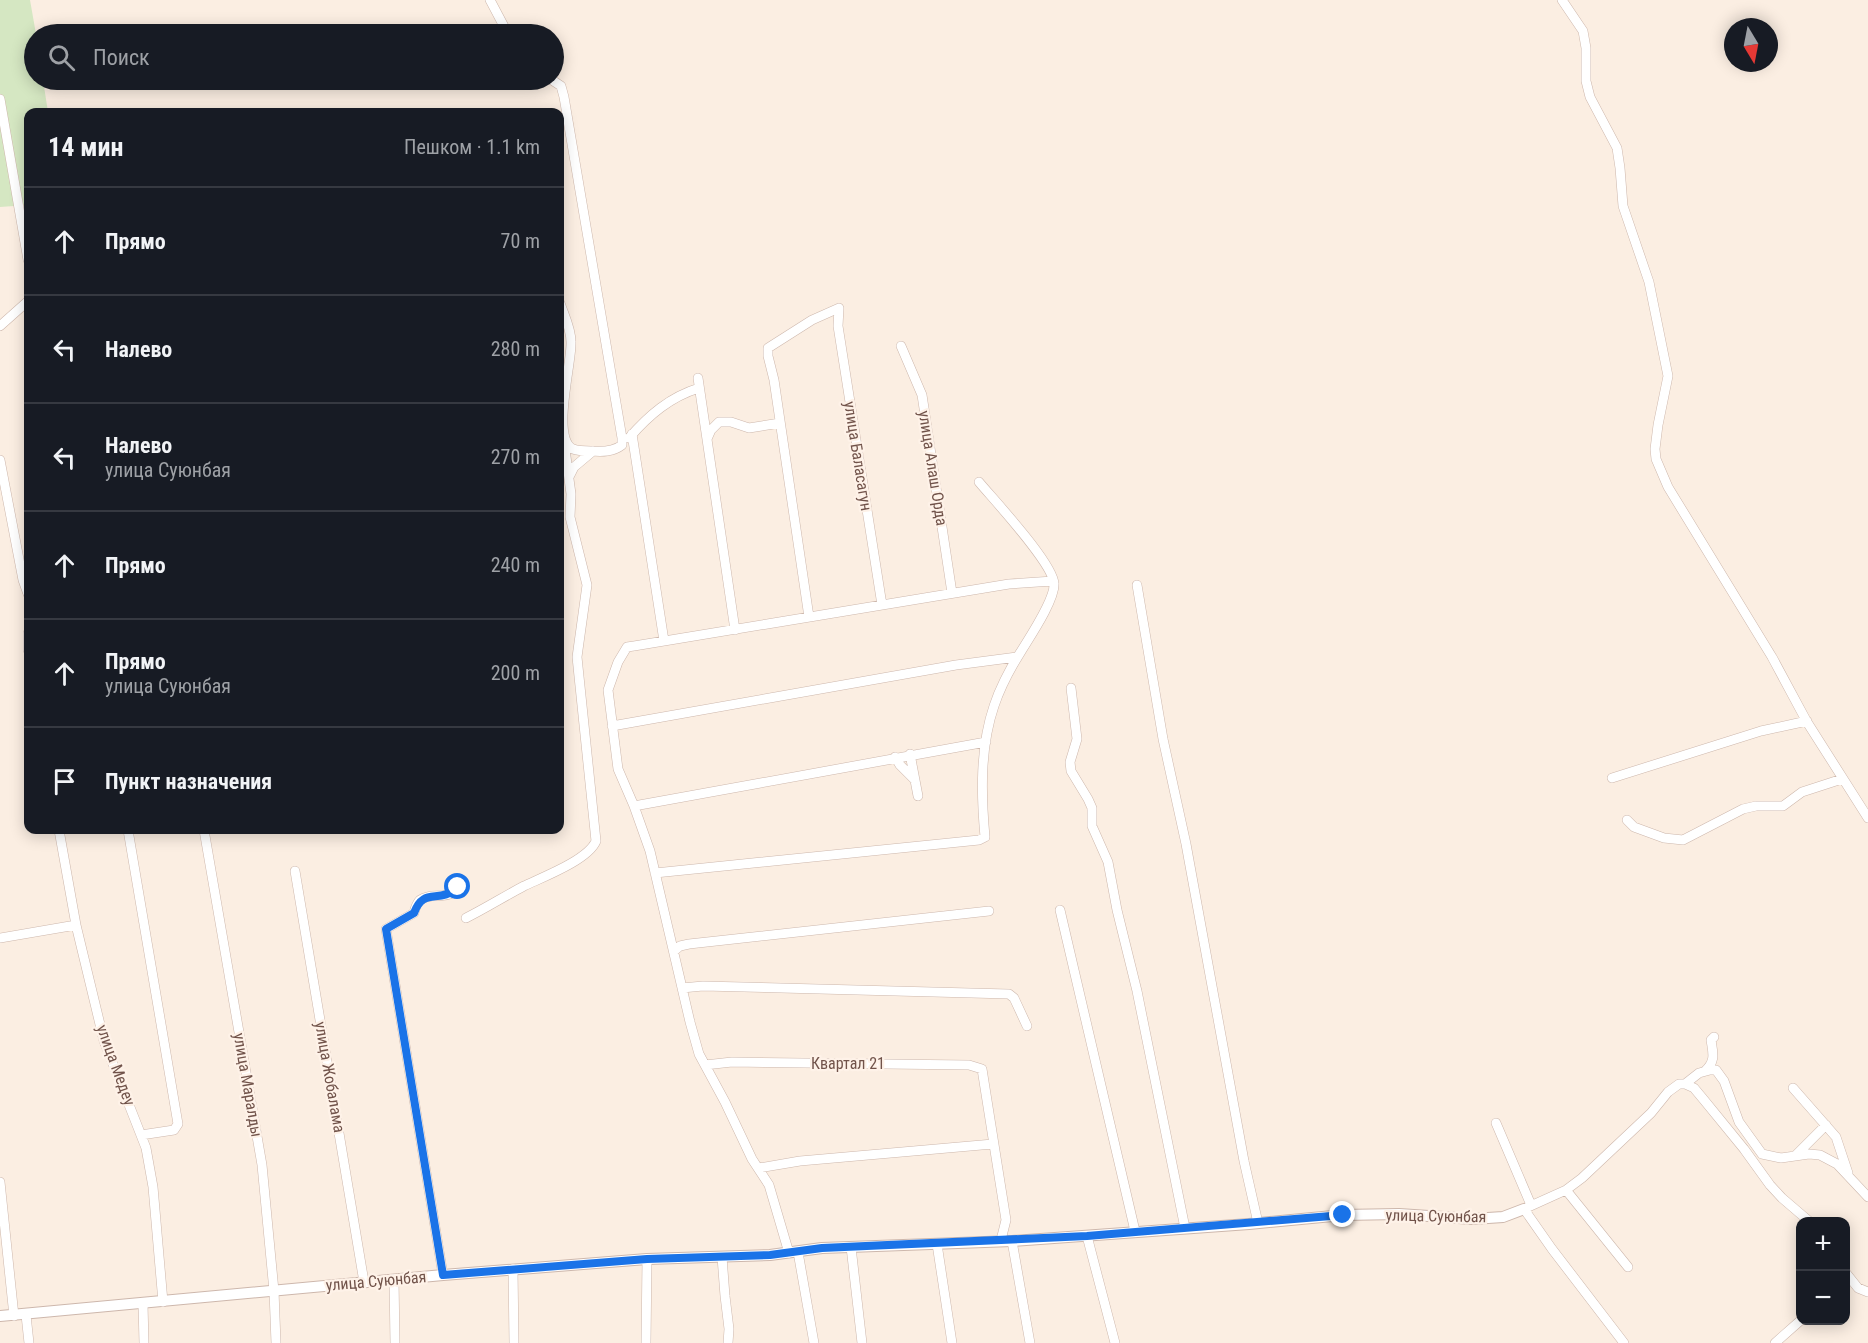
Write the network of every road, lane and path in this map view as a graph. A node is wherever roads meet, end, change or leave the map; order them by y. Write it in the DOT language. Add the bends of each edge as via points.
graph roads {
  1 [pos="490,0"];
  2 [pos="1562,0"];
  3 [pos="503,24"];
  4 [pos="562,90"];
  5 [pos="0,99"];
  6 [pos="24,237"];
  7 [pos="24,305"];
  8 [pos="564,314"];
  9 [pos="0,326"];
  10 [pos="901,346"];
  11 [pos="564,400"];
  12 [pos="780,423"];
  13 [pos="564,429"];
  14 [pos="632,434"];
  15 [pos="707,439"];
  16 [pos="566,440"];
  17 [pos="622,445"];
  18 [pos="593,451"];
  19 [pos="0,460"];
  20 [pos="569,477"];
  21 [pos="979,482"];
  22 [pos="1053,581"];
  23 [pos="24,583"];
  24 [pos="1137,585"];
  25 [pos="952,593"];
  26 [pos="882,605"];
  27 [pos="809,617"];
  28 [pos="735,630"];
  29 [pos="664,641"];
  30 [pos="1017,657"];
  31 [pos="1071,688"];
  32 [pos="1807,721"];
  33 [pos="612,726"];
  34 [pos="986,742"];
  35 [pos="910,754"];
  36 [pos="895,757"];
  37 [pos="1612,778"];
  38 [pos="1842,779"];
  39 [pos="915,780"];
  40 [pos="918,796"];
  41 [pos="634,806"];
  42 [pos="1868,818"];
  43 [pos="1627,820"];
  44 [pos="60,834"];
  45 [pos="129,834"];
  46 [pos="205,834"];
  47 [pos="295,871"];
  48 [pos="655,873"];
  49 [pos="459,879"];
  50 [pos="1060,910"];
  51 [pos="989,911"];
  52 [pos="466,918"];
  53 [pos="76,925"];
  54 [pos="0,938"];
  55 [pos="674,951"];
  56 [pos="682,988"];
  57 [pos="1027,1026"];
  58 [pos="1714,1037"];
  59 [pos="705,1065"];
  60 [pos="1706,1071"];
  61 [pos="1685,1084"];
  62 [pos="1793,1088"];
  63 [pos="1496,1123"];
  64 [pos="1826,1125"];
  65 [pos="141,1135"];
  66 [pos="993,1144"];
  67 [pos="1794,1156"];
  68 [pos="759,1168"];
  69 [pos="1848,1174"];
  70 [pos="0,1182"];
  71 [pos="1566,1190"];
  72 [pos="1868,1197"];
  73 [pos="1527,1207"];
  74 [pos="1804,1217"];
  75 [pos="1258,1223"];
  76 [pos="1185,1228"];
  77 [pos="1135,1231"];
  78 [pos="1087,1236"];
  79 [pos="1006,1240"];
  80 [pos="937,1244"];
  81 [pos="851,1247"];
  82 [pos="793,1252"];
  83 [pos="722,1257"];
  84 [pos="647,1259"];
  85 [pos="1628,1267"];
  86 [pos="513,1269"];
  87 [pos="443,1275"];
  88 [pos="394,1280"];
  89 [pos="1850,1280"];
  90 [pos="364,1282"];
  91 [pos="274,1291"];
  92 [pos="1868,1292"];
  93 [pos="163,1302"];
  94 [pos="142,1304"];
  95 [pos="26,1315"];
  96 [pos="0,1316"];
  97 [pos="14,1316"];
  98 [pos="1796,1324"];
  99 [pos="29,1343"];
  100 [pos="144,1343"];
  101 [pos="276,1343"];
  102 [pos="395,1343"];
  103 [pos="514,1343"];
  104 [pos="646,1343"];
  105 [pos="728,1343"];
  106 [pos="814,1343"];
  107 [pos="862,1343"];
  108 [pos="952,1343"];
  109 [pos="1030,1343"];
  110 [pos="1115,1343"];
  111 [pos="1624,1343"];
  112 [pos="1775,1343"];
  1 -- 3 [label="street"];
  2 -- 32 [label="street" via="1583,31 1590,97 1617,148 1623,206 1649,282 1666,364 1667,386 1658,425 1656,459 1668,487"];
  4 -- 17 [label="street"];
  5 -- 6 [label="street"];
  7 -- 9 [label="street"];
  8 -- 11 [label="street" via="571,341"];
  10 -- 25 [label="street, улица Алаш Орда" via="922,394"];
  12 -- 15 [label="street" via="750,428 719,422"];
  12 -- 26 [label="street, улица Баласагун" via="768,348 839,308 838,326"];
  12 -- 27 [label="street"];
  13 -- 16 [label="street"];
  14 -- 15 [label="street" via="658,409 698,383"];
  14 -- 17 [label="street"];
  14 -- 29 [label="street"];
  15 -- 28 [label="street"];
  16 -- 18 [label="street" via="574,449"];
  16 -- 20 [label="street"];
  17 -- 18 [label="street" via="608,452"];
  18 -- 20 [label="street" via="574,467"];
  19 -- 23 [label="street"];
  20 -- 52 [label="street" via="570,517 587,585 577,657 596,841 563,868"];
  21 -- 22 [label="street" via="1044,562"];
  22 -- 25 [label="street"];
  22 -- 30 [label="street" via="1053,592"];
  24 -- 75 [label="street" via="1163,739"];
  25 -- 26 [label="street"];
  26 -- 27 [label="street"];
  27 -- 28 [label="street"];
  28 -- 29 [label="street"];
  29 -- 33 [label="street" via="623,651 608,690"];
  30 -- 33 [label="street"];
  30 -- 34 [label="street" via="994,704"];
  31 -- 76 [label="street" via="1077,739 1071,771 1092,808 1092,825 1108,862"];
  32 -- 37 [label="street" via="1778,726"];
  32 -- 38 [label="street"];
  33 -- 41 [label="street" via="618,769"];
  34 -- 35 [label="street"];
  34 -- 48 [label="street" via="983,839"];
  35 -- 36 [label="street"];
  35 -- 39 [label="street"];
  36 -- 39 [label="street"];
  36 -- 41 [label="street"];
  38 -- 42 [label="street"];
  38 -- 43 [label="street" via="1802,792 1783,806 1743,809 1683,840 1664,838"];
  39 -- 40 [label="street"];
  41 -- 48 [label="street"];
  44 -- 53 [label="street, улица Медеу"];
  45 -- 65 [label="street" via="178,1124 174,1130"];
  46 -- 91 [label="street, улица Маралды" via="262,1165"];
  47 -- 90 [label="street, улица Жобалама"];
  48 -- 55 [label="street"];
  49 -- 87 [label="street" via="453,892 422,898 414,913 386,929"];
  50 -- 77 [label="street"];
  51 -- 55 [label="street" via="689,944"];
  53 -- 54 [label="street"];
  53 -- 65 [label="street, улица Медеу" via="104,1041"];
  55 -- 56 [label="street"];
  56 -- 57 [label="street" via="1010,994"];
  56 -- 59 [label="street"];
  58 -- 60 [label="street" via="1712,1064"];
  59 -- 66 [label="street, Квартал 21" via="969,1065 982,1069"];
  59 -- 68 [label="street"];
  60 -- 61 [label="street"];
  60 -- 67 [label="street" via="1716,1070 1720,1075 1739,1122 1762,1154"];
  61 -- 71 [label="street, улица Суюнбая" via="1668,1092 1651,1113"];
  61 -- 74 [label="street" via="1704,1100 1782,1198"];
  62 -- 64 [label="street"];
  63 -- 73 [label="street"];
  64 -- 67 [label="street"];
  64 -- 69 [label="street" via="1836,1137"];
  65 -- 93 [label="street, улица Медеу" via="153,1187"];
  66 -- 68 [label="street"];
  66 -- 79 [label="street"];
  67 -- 69 [label="street" via="1820,1155"];
  68 -- 82 [label="street"];
  69 -- 72 [label="street"];
  70 -- 97 [label="street"];
  71 -- 73 [label="street, улица Суюнбая"];
  71 -- 85 [label="street"];
  73 -- 75 [label="street, улица Суюнбая" via="1503,1217 1473,1220 1399,1214"];
  73 -- 111 [label="street" via="1552,1249"];
  75 -- 76 [label="street, улица Суюнбая"];
  76 -- 77 [label="street, улица Суюнбая"];
  77 -- 78 [label="street, улица Суюнбая"];
  78 -- 79 [label="street, улица Суюнбая"];
  78 -- 110 [label="street"];
  79 -- 80 [label="street, улица Суюнбая"];
  79 -- 109 [label="street"];
  80 -- 81 [label="street, улица Суюнбая"];
  80 -- 108 [label="street"];
  81 -- 82 [label="street, улица Суюнбая"];
  81 -- 107 [label="street"];
  82 -- 83 [label="street, улица Суюнбая"];
  82 -- 106 [label="street"];
  83 -- 84 [label="street, улица Суюнбая"];
  83 -- 105 [label="street"];
  84 -- 86 [label="street, улица Суюнбая"];
  84 -- 104 [label="street"];
  86 -- 87 [label="street, улица Суюнбая"];
  86 -- 103 [label="street"];
  87 -- 88 [label="street, улица Суюнбая"];
  88 -- 90 [label="street, улица Суюнбая"];
  88 -- 102 [label="street"];
  89 -- 92 [label="street"];
  90 -- 91 [label="street, улица Суюнбая"];
  91 -- 93 [label="street, улица Суюнбая"];
  91 -- 101 [label="street, улица Маралды"];
  93 -- 94 [label="street, улица Суюнбая"];
  94 -- 95 [label="street, улица Суюнбая"];
  94 -- 100 [label="street"];
  95 -- 97 [label="street, улица Суюнбая"];
  95 -- 99 [label="street"];
  96 -- 97 [label="street, улица Суюнбая"];
  98 -- 112 [label="street"];
}
